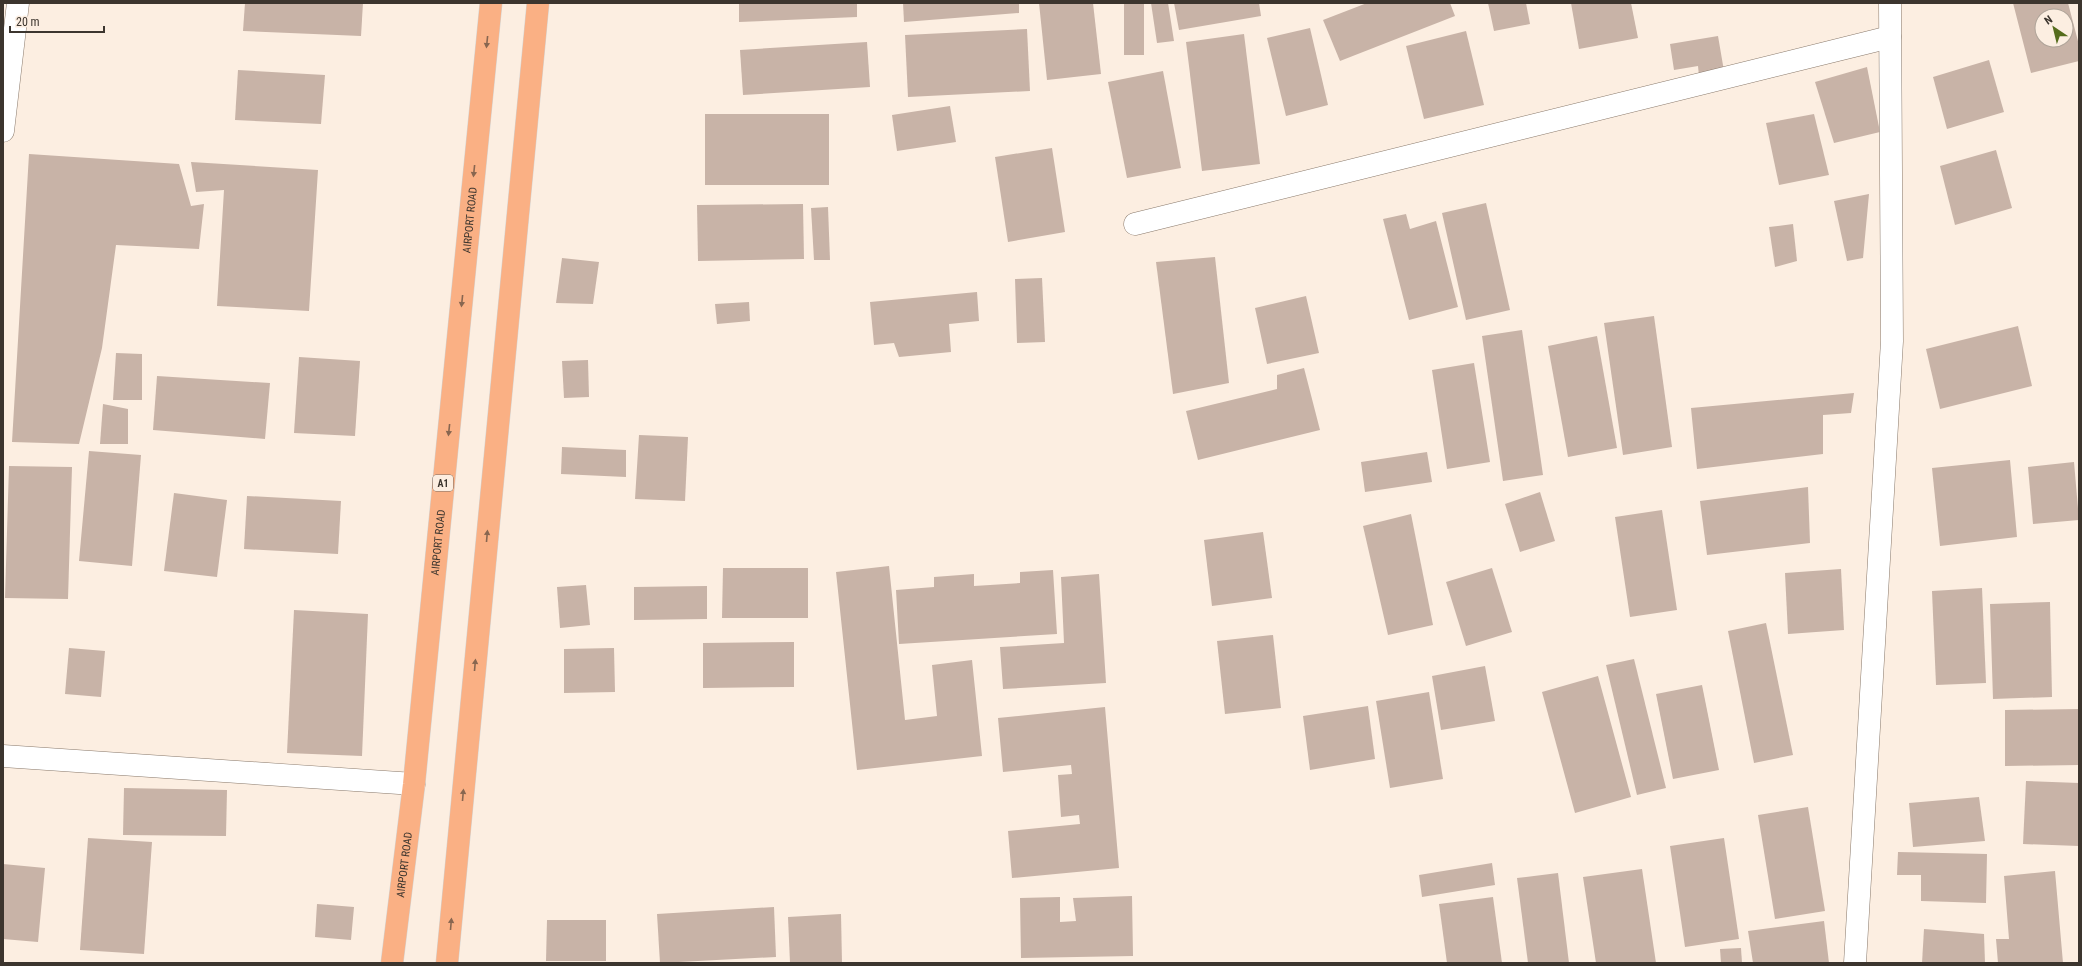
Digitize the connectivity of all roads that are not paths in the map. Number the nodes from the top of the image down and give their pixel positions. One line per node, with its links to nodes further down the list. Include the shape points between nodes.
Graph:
1 (18, 3): 6 (street)
2 (491, 3): 9 (highway, AIRPORT ROAD / A1, one-way to 9)
3 (538, 3): 11 (highway, one-way to 3)
4 (1890, 3): 5 (street)
5 (1890, 37): 7 (street); 12 (street, via 1892,341)
6 (3, 130)
7 (1135, 224)
8 (3, 756): 9 (street)
9 (414, 784): 10 (highway, AIRPORT ROAD / A1)
10 (392, 963)
11 (447, 963)
12 (1855, 963)

